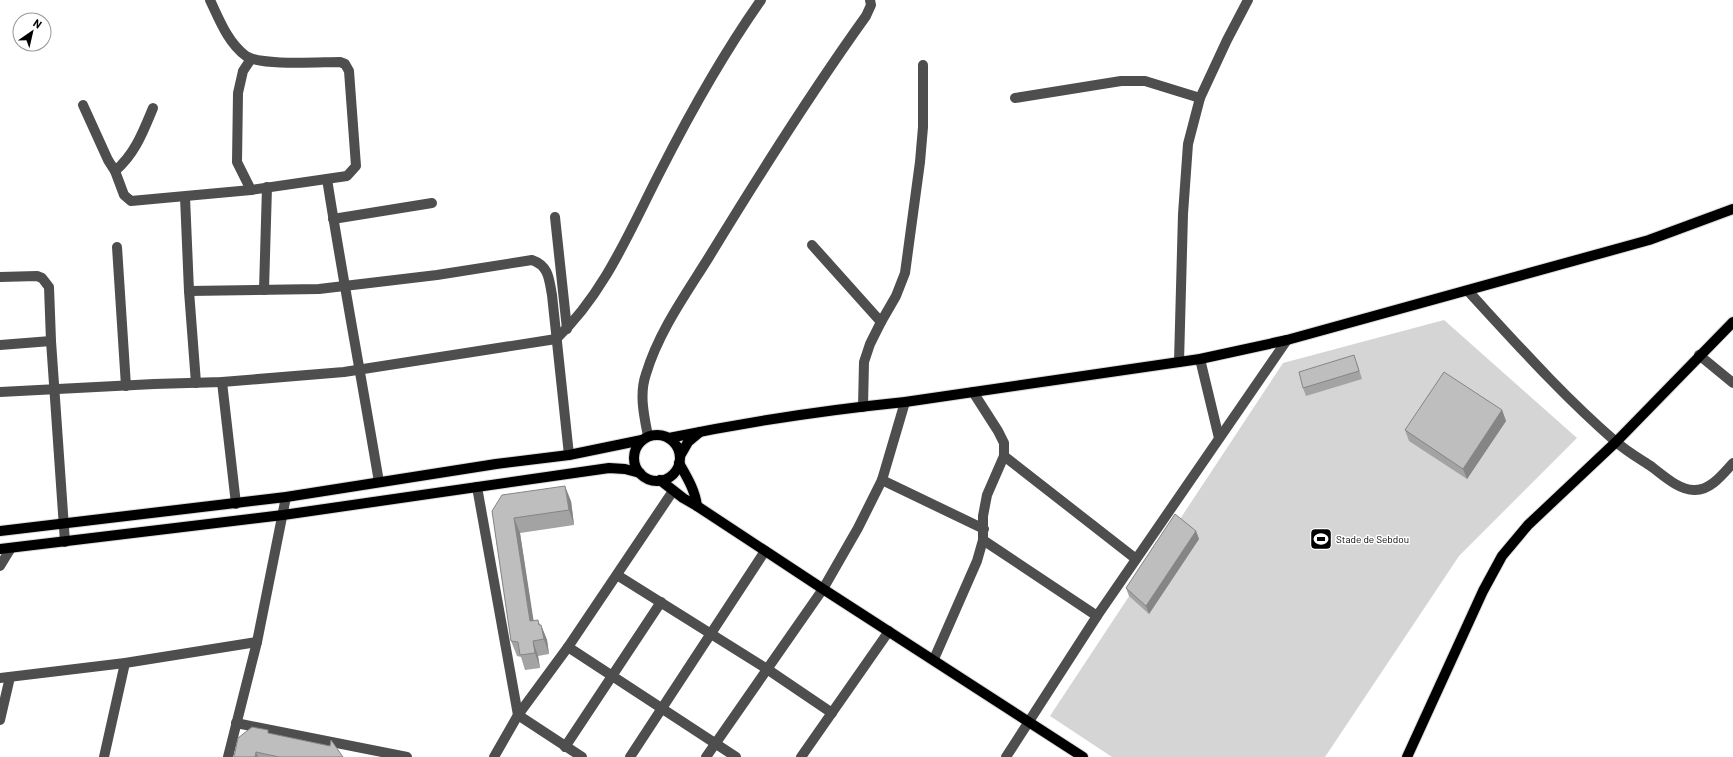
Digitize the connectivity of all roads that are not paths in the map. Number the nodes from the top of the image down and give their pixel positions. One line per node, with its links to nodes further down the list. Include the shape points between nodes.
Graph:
1 (210, 0): 5 (street, via 236,46)
2 (761, 0): 29 (street, via 720,62 601,282 581,314)
3 (870, 0): 48 (street, via 871,5 866,16 766,162 658,341 645,375 642,392)
4 (1248, 0): 8 (street)
5 (251, 59): 12 (street, via 280,62 340,62 348,67 356,166 347,176); 14 (street, via 243,71 238,94 237,162)
6 (923, 65): 27 (street, via 920,162 905,274)
7 (1015, 98): 8 (street, via 1121,81 1145,81)
8 (1200, 98): 36 (street, via 1188,144 1183,214)
9 (83, 105): 11 (street)
10 (153, 108): 11 (street, via 136,148)
11 (115, 171): 15 (street, via 124,195 131,201)
12 (327, 179): 13 (street); 19 (street)
13 (267, 187): 14 (street); 24 (street)
14 (251, 190): 15 (street)
15 (184, 197): 25 (street)
16 (432, 204): 19 (street)
17 (1733, 209): 26 (main road, via 1649,240)
18 (555, 217): 29 (street)
19 (333, 219): 23 (street)
20 (812, 245): 27 (street)
21 (117, 247): 41 (street)
22 (0, 277): 32 (street, via 37,276 47,283)
23 (344, 286): 24 (street); 30 (street, via 437,276 532,260 543,265 549,276); 37 (street)
24 (264, 290): 25 (street)
25 (189, 291): 38 (street)
26 (1468, 291): 31 (main road); 51 (street)
27 (881, 322): 46 (street, via 864,362)
28 (1733, 322): 34 (main road)
29 (567, 329): 30 (street)
30 (556, 339): 37 (street); 52 (street)
31 (1287, 340): 35 (main road); 50 (street)
32 (51, 341): 33 (street); 42 (street)
33 (0, 345)
34 (1699, 355): 40 (street); 51 (main road)
35 (1200, 359): 36 (main road); 50 (street)
36 (1179, 362): 44 (main road)
37 (360, 370): 39 (street); 59 (street)
38 (196, 382): 39 (street); 41 (street)
39 (222, 382): 63 (street)
40 (1733, 383)
41 (126, 386): 42 (street)
42 (55, 390): 43 (street); 66 (street)
43 (0, 392)
44 (973, 392): 45 (main road); 53 (street, via 1004,443)
45 (905, 402): 46 (main road); 58 (street)
46 (863, 407): 47 (main road)
47 (700, 431): 49 (main road); 54 (main road, via 688,442)
48 (645, 438): 49 (main road, via 662,435); 52 (main road); 56 (main road, via 637,446 634,460)
49 (669, 438): 54 (main road, via 674,443)
50 (1219, 438): 74 (street)
51 (1616, 442): 55 (street, via 1667,478 1684,488 1695,490 1706,488 1715,482); 109 (main road, via 1528,525 1502,556 1483,591)
52 (569, 455): 59 (main road)
53 (1004, 456): 67 (street, via 987,495 983,516); 74 (street)
54 (679, 460): 57 (main road, via 672,475); 64 (main road, via 696,497)
55 (1733, 463)
56 (640, 473): 57 (main road, via 646,478); 60 (main road, via 609,468)
57 (660, 480): 61 (main road)
58 (882, 480): 67 (street); 77 (street)
59 (379, 482): 62 (main road)
60 (477, 487): 65 (main road); 91 (street)
61 (673, 491): 64 (main road); 76 (street)
62 (286, 497): 63 (main road); 65 (street)
63 (236, 504): 66 (main road)
64 (697, 506): 73 (main road)
65 (283, 515): 70 (main road); 82 (street)
66 (64, 522): 68 (main road); 70 (street)
67 (984, 529): 69 (street)
68 (0, 531)
69 (983, 540): 79 (street); 84 (street, via 970,580)
70 (65, 542): 71 (main road)
71 (11, 548): 72 (main road); 75 (street)
72 (0, 549)
73 (765, 551): 77 (main road); 81 (street)
74 (1136, 560): 79 (street)
75 (0, 566)
76 (617, 575): 78 (street); 83 (street)
77 (823, 589): 80 (main road); 86 (street)
78 (661, 602): 81 (street); 87 (street)
79 (1098, 616): 93 (street)
80 (889, 631): 84 (main road); 90 (street)
81 (710, 633): 86 (street); 89 (street)
82 (257, 642): 85 (street); 94 (street)
83 (568, 647): 87 (street); 91 (street)
84 (934, 660): 93 (main road)
85 (125, 663): 88 (street); 98 (street)
86 (767, 669): 90 (street); 95 (street)
87 (611, 675): 89 (street); 96 (street)
88 (5, 678): 92 (street)
89 (662, 708): 95 (street); 103 (street)
90 (832, 713): 106 (street)
91 (518, 715): 96 (street); 101 (street)
92 (0, 720)
93 (1030, 721): 107 (street); 108 (main road)
94 (236, 723): 97 (street); 99 (street)
95 (716, 743): 104 (street); 105 (street)
96 (564, 747): 102 (street)
97 (365, 753): 100 (street)
98 (104, 757)
99 (228, 757)
100 (407, 757)
101 (494, 757)
102 (582, 757)
103 (630, 757)
104 (706, 757)
105 (736, 757)
106 (801, 757)
107 (1006, 757)
108 (1083, 757)
109 (1407, 757)

